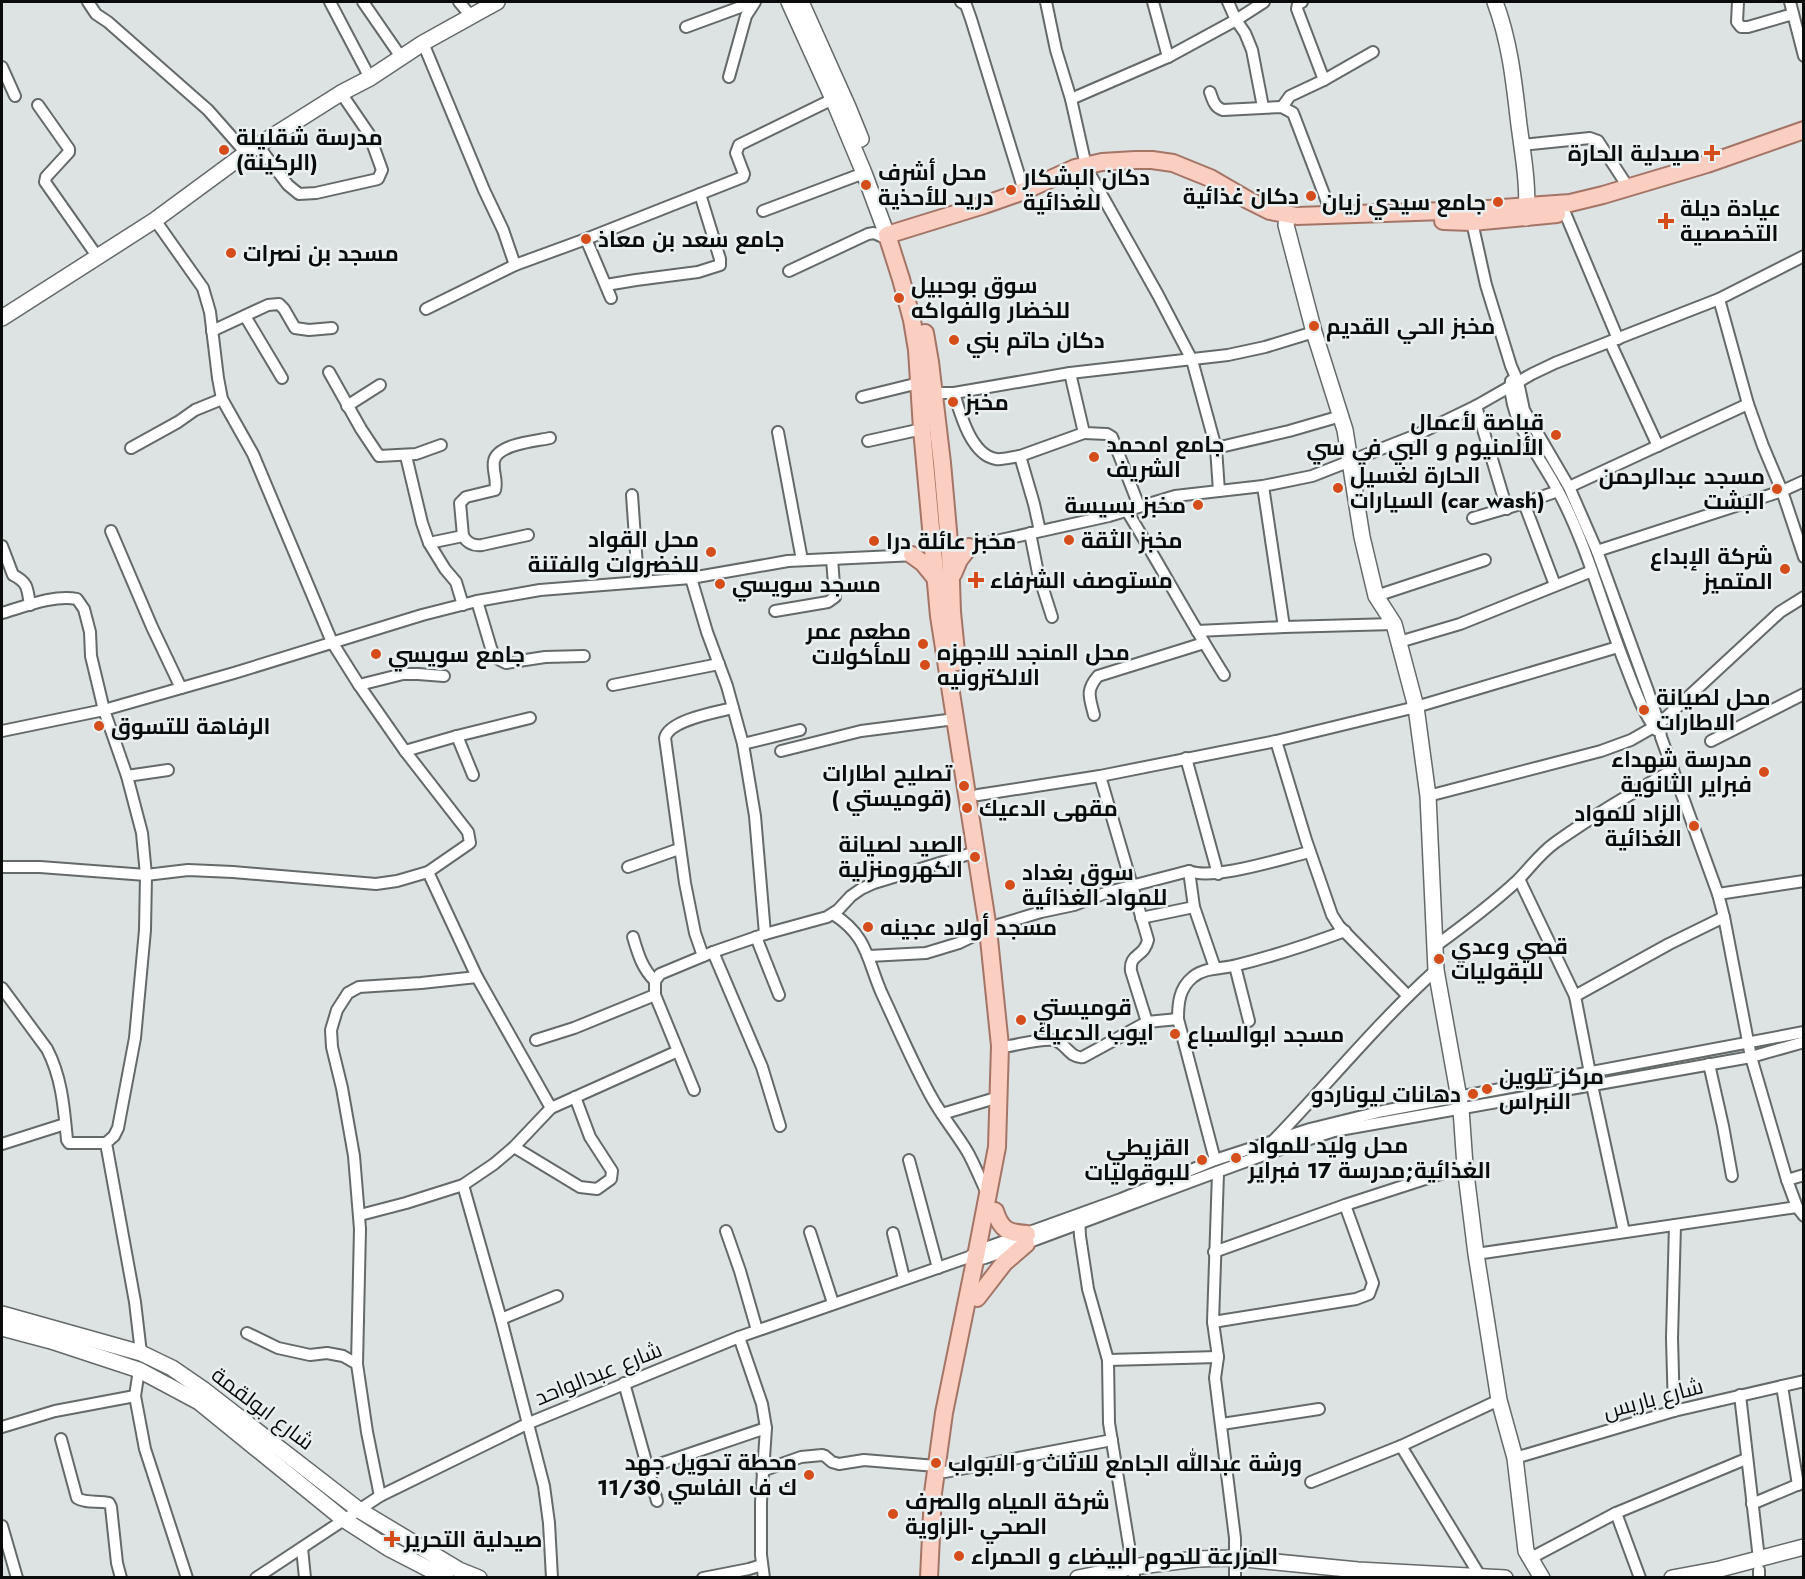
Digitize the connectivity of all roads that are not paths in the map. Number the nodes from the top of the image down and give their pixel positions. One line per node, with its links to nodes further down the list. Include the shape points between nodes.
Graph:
1 (88, 2): 41 (street, via 96,14)
2 (330, 2): 28 (street)
3 (363, 2): 24 (street)
4 (459, 2): 18 (street)
5 (498, 2): 18 (street)
6 (789, 2): 33 (street)
7 (801, 2): 54 (street, via 848,107)
8 (962, 2): 45 (street, via 971,19)
9 (1046, 2): 34 (street)
10 (1154, 2): 25 (street)
11 (1228, 2): 19 (street)
12 (1264, 2): 19 (street)
13 (1302, 2): 29 (street, via 1297,9)
14 (1495, 2): 40 (street, via 1509,49)
15 (1738, 2): 17 (street, via 1737,22 1741,27)
16 (1790, 2): 17 (street)
17 (1793, 14): 23 (street)
18 (471, 16): 21 (street)
19 (1236, 20): 25 (street); 36 (street, via 1252,50)
20 (686, 27): 27 (street, via 754,2 746,16)
21 (423, 43): 24 (street); 58 (street)
22 (1372, 52): 29 (street)
23 (1803, 56)
24 (401, 57): 28 (street)
25 (1168, 57): 34 (street)
26 (2, 69): 32 (street)
27 (729, 77)
28 (370, 78): 31 (street)
29 (1324, 80): 37 (street, via 1290,96)
30 (1210, 92): 36 (street, via 1214,104 1223,110)
31 (341, 93): 41 (street); 41 (street, via 369,135 382,170 378,179 316,194 299,194)
32 (15, 96)
33 (833, 99): 43 (street); 46 (street, via 739,145 736,153 743,177)
34 (1071, 99): 42 (street)
35 (38, 105): 56 (street, via 69,152 45,182)
36 (1263, 107): 37 (street)
37 (1282, 107): 50 (street, via 1293,113)
38 (1803, 130): 44 (main road)
39 (1803, 142): 47 (main road, via 1602,204)
40 (1522, 145): 44 (street, via 1590,138 1598,141); 49 (street)
41 (252, 150): 52 (street)
42 (1088, 170): 45 (main road, via 1066,171); 53 (main road, via 1102,162 1173,163 1210,178); 54 (main road, via 985,213); 70 (street)
43 (864, 174): 48 (street); 54 (street)
44 (1628, 187): 47 (main road)
45 (1024, 191): 54 (main road)
46 (700, 194): 55 (street); 60 (street, via 720,265 698,272)
47 (1564, 208): 49 (main road); 69 (street)
48 (763, 211)
49 (1526, 212): 51 (main road)
50 (1332, 215): 51 (main road); 53 (main road)
51 (1473, 216): 53 (main road, via 1413,221); 75 (street, via 1486,285)
52 (155, 220): 56 (street); 67 (street, via 203,288)
53 (1287, 220): 68 (street)
54 (893, 238): 59 (street, via 868,234); 74 (main road, via 912,320); 77 (main road, via 911,274)
55 (586, 239): 58 (street); 60 (street)
56 (97, 256): 64 (street)
57 (1803, 256): 62 (street)
58 (515, 265): 63 (street)
59 (789, 271)
60 (606, 285): 61 (street)
61 (611, 298)
62 (1719, 299): 69 (street); 81 (street)
63 (426, 309)
64 (2, 316)
65 (245, 316): 66 (street, via 279,304 295,328); 67 (street); 73 (street)
66 (332, 328)
67 (212, 331): 80 (street)
68 (1314, 332): 70 (street, via 1265,347); 84 (street)
69 (1614, 341): 75 (street); 91 (street)
70 (1192, 360): 72 (street); 93 (street)
71 (329, 372): 82 (street)
72 (1070, 373): 78 (street); 87 (street)
73 (282, 378)
74 (919, 383): 79 (street); 85 (main road)
75 (1514, 384): 83 (street); 99 (street, via 1520,425)
76 (381, 385): 82 (street)
77 (933, 393): 78 (street); 116 (main road)
78 (954, 393): 95 (street, via 961,418 983,453 995,459)
79 (861, 397)
80 (222, 399): 92 (street); 138 (street, via 253,454)
81 (1748, 404): 91 (street); 101 (street)
82 (347, 406): 94 (street, via 376,454)
83 (1476, 406): 96 (street); 105 (street)
84 (1341, 416): 93 (street); 96 (street)
85 (922, 429): 89 (street); 116 (main road)
86 (778, 432): 120 (street)
87 (1084, 433): 95 (street); 104 (street, via 1112,437)
88 (550, 438): 111 (street, via 505,448 496,455 495,490 466,497 460,504)
89 (868, 441)
90 (441, 445): 94 (street)
91 (1658, 446): 99 (street)
92 (130, 448)
93 (1216, 448): 100 (street)
94 (406, 456): 112 (street)
95 (1020, 456): 109 (street, via 1034,504)
96 (1351, 462): 98 (street, via 1312,476); 127 (street)
97 (1803, 481): 101 (street)
98 (1263, 486): 100 (street); 136 (street)
99 (1564, 489): 103 (street); 115 (street); 122 (street)
100 (1220, 491): 104 (street, via 1175,496)
101 (1782, 491): 115 (street); 118 (street)
102 (632, 495): 125 (street)
103 (1524, 503): 105 (street); 126 (street)
104 (1139, 506): 106 (street)
105 (1507, 509): 107 (street)
106 (1127, 511): 109 (street); 137 (street)
107 (1473, 518)
108 (111, 531): 148 (street)
109 (1035, 532): 114 (street); 134 (street, via 1038,573)
110 (528, 535): 111 (street, via 476,546)
111 (463, 536): 112 (street)
112 (429, 543): 131 (street, via 456,582)
113 (2, 546): 130 (street, via 13,575 27,586)
114 (969, 547): 116 (street); 124 (main road)
115 (1597, 551): 156 (street)
116 (942, 554): 117 (street); 124 (main road)
117 (912, 555): 119 (street); 124 (main road)
118 (1803, 557)
119 (832, 559): 120 (street); 132 (street, via 834,599)
120 (802, 560): 123 (street)
121 (1485, 560): 127 (street)
122 (1592, 571): 126 (street); 141 (street)
123 (691, 578): 125 (street); 143 (street)
124 (944, 580): 155 (main road, via 939,616); 171 (main road)
125 (638, 581): 128 (street, via 540,590)
126 (1555, 585): 139 (street, via 1460,624)
127 (1376, 596): 135 (street)
128 (477, 601): 131 (street); 142 (street, via 491,648 500,660 506,663)
129 (1802, 601): 156 (street, via 1780,612)
130 (30, 605): 133 (street); 152 (street, via 65,597 81,603)
131 (463, 605): 138 (street)
132 (775, 610)
133 (2, 613)
134 (1052, 617)
135 (1394, 624): 136 (street); 139 (street)
136 (1284, 627): 137 (street)
137 (1197, 631): 140 (street)
138 (332, 642): 146 (street); 148 (street)
139 (1399, 642): 150 (street)
140 (1204, 643): 144 (street); 153 (street, via 1098,676 1089,689)
141 (1618, 646): 150 (street); 156 (street, via 1637,695)
142 (584, 656)
143 (719, 664): 147 (street); 151 (street)
144 (1224, 675)
145 (444, 676): 146 (street, via 403,674)
146 (359, 685): 163 (street)
147 (613, 685)
148 (181, 688): 152 (street)
149 (1803, 694): 161 (street)
150 (1416, 707): 160 (street); 172 (street)
151 (733, 708): 162 (street); 173 (street, via 672,727 664,738)
152 (104, 710): 157 (street); 169 (street)
153 (1094, 715)
154 (530, 718): 159 (street)
155 (956, 718): 164 (street, via 861,731); 174 (main road)
156 (1657, 725): 167 (street); 172 (street, via 1601,751)
157 (2, 730)
158 (800, 730): 162 (street)
159 (457, 736): 163 (street); 168 (street)
160 (1276, 741): 165 (street); 175 (street)
161 (1711, 741)
162 (743, 744): 192 (street, via 755,816)
163 (405, 751): 179 (street, via 470,835 470,843)
164 (781, 751)
165 (1186, 758): 170 (street); 180 (street)
166 (168, 770): 169 (street)
167 (1673, 770): 182 (street, via 1625,796 1556,842); 185 (street)
168 (473, 775)
169 (127, 776): 181 (street, via 142,833)
170 (1100, 776): 171 (street); 184 (street)
171 (978, 795): 190 (main road)
172 (1428, 796): 194 (street)
173 (679, 849): 177 (street); 195 (street, via 695,933)
174 (976, 852): 187 (street, via 874,883); 190 (main road)
175 (1310, 852): 180 (street); 191 (street, via 1330,910)
176 (2, 867): 181 (street)
177 (628, 867)
178 (1189, 871): 180 (street); 184 (street); 186 (street)
179 (428, 872): 181 (street, via 376,884 188,870); 200 (street)
180 (1218, 874)
181 (146, 875): 229 (street, via 135,1038 118,1128)
182 (1519, 879): 194 (street); 206 (street)
183 (1803, 881): 185 (street)
184 (1132, 885): 189 (street); 190 (street)
185 (1718, 894): 188 (street)
186 (1194, 907): 189 (street); 198 (street)
187 (833, 914): 192 (street); 196 (street, via 854,931)
188 (1724, 916): 206 (street); 213 (street)
189 (1141, 918): 209 (street, via 1147,943 1130,965)
190 (993, 927): 196 (street, via 926,953); 214 (main road); 222 (main road)
191 (1345, 931): 197 (street); 205 (street)
192 (761, 936): 195 (street); 204 (street)
193 (633, 937): 201 (street, via 641,963)
194 (1434, 947): 199 (street)
195 (708, 954): 201 (street, via 663,972); 227 (street, via 762,1067)
196 (869, 956): 225 (street, via 881,992)
197 (1234, 966): 198 (street); 208 (street)
198 (1215, 968): 207 (street, via 1194,976 1186,984 1179,999)
199 (1436, 970): 205 (street); 223 (street)
200 (477, 977): 224 (street); 243 (street, via 359,987 348,993 337,1010 331,1030 332,1047 354,1155)
201 (654, 981): 203 (street)
202 (2, 988): 226 (street, via 52,1059 61,1088)
203 (655, 995): 211 (street); 215 (street)
204 (779, 995)
205 (1408, 996): 228 (street)
206 (1575, 996): 218 (street)
207 (1178, 1020): 209 (street); 233 (street)
208 (1249, 1021)
209 (1147, 1022): 214 (street, via 1078,1058 1056,1041)
210 (1803, 1032): 213 (street)
211 (536, 1040)
212 (1803, 1042): 216 (street)
213 (1749, 1043): 216 (street); 218 (street)
214 (1009, 1046): 240 (main road, via 1005,1149)
215 (678, 1051): 220 (street); 221 (street)
216 (1751, 1057): 217 (street); 238 (street)
217 (1709, 1064): 219 (street); 237 (street)
218 (1590, 1073): 223 (street)
219 (1593, 1085): 223 (street); 248 (street)
220 (694, 1090)
221 (575, 1097): 224 (street); 231 (street, via 590,1137 612,1171 612,1179 597,1189 580,1187)
222 (999, 1097): 225 (street); 240 (main road)
223 (1460, 1104): 228 (street, via 1383,1111); 234 (street); 235 (street, via 1334,1131)
224 (551, 1108): 231 (street)
225 (942, 1114): 240 (street, via 968,1153)
226 (65, 1124): 229 (street, via 69,1143); 230 (street)
227 (780, 1126)
228 (1272, 1142): 233 (street)
229 (106, 1143): 266 (street)
230 (2, 1144)
231 (514, 1147): 239 (street)
232 (909, 1160): 254 (street)
233 (1215, 1161): 244 (street)
234 (1465, 1166): 241 (street); 252 (street)
235 (1218, 1173): 244 (street); 251 (street)
236 (1803, 1175): 238 (street)
237 (1732, 1176)
238 (1787, 1180): 242 (street)
239 (463, 1185): 243 (street); 260 (street)
240 (992, 1203): 250 (main road, via 1002,1227); 253 (main road)
241 (1344, 1205): 251 (street); 261 (street, via 1373,1283 1369,1294)
242 (1800, 1212): 245 (street)
243 (360, 1215): 269 (street)
244 (1079, 1220): 250 (street, شارع عبدالواحد); 268 (street, via 1089,1289)
245 (1675, 1225): 248 (street); 278 (street)
246 (726, 1231): 263 (street)
247 (810, 1232): 258 (street)
248 (1624, 1232): 252 (street)
249 (893, 1233): 255 (street)
250 (1027, 1239): 253 (street, شارع عبدالواحد); 257 (main road)
251 (1214, 1252): 261 (street)
252 (1476, 1254): 276 (street)
253 (979, 1255): 254 (street, شارع عبدالواحد); 257 (main road); 289 (main road, via 944,1413)
254 (938, 1268): 255 (street, شارع عبدالواحد)
255 (904, 1278): 258 (street, شارع عبدالواحد)
256 (557, 1296): 260 (street)
257 (977, 1298): 289 (main road)
258 (833, 1303): 263 (street, شارع عبدالواحد)
259 (2, 1314): 266 (street, شارع ابولقمة)
260 (501, 1318): 279 (street)
261 (1213, 1322): 267 (street)
262 (2, 1328): 270 (street, شارع ابولقمة)
263 (757, 1330): 265 (street, شارع عبدالواحد)
264 (247, 1333): 269 (street, via 278,1348 310,1355 343,1356)
265 (739, 1337): 272 (street, شارع عبدالواحد); 282 (street)
266 (141, 1353): 296 (street, شارع ابولقمة, via 204,1390)
267 (1218, 1357): 268 (street); 280 (street, via 1215,1378)
268 (1108, 1360): 284 (street)
269 (357, 1364): 293 (street)
270 (139, 1370): 275 (street); 298 (street, شارع ابولقمة, via 200,1402)
271 (1803, 1381): 273 (street, شارع باريس)
272 (624, 1383): 279 (street, شارع عبدالواحد); 288 (street)
273 (1782, 1386): 274 (street, شارع باريس); 292 (street)
274 (1740, 1395): 278 (street, شارع باريس); 287 (street)
275 (135, 1396): 281 (street, via 56,1411); 312 (street, via 145,1449)
276 (1499, 1400): 285 (street); 286 (street)
277 (1319, 1409): 280 (street)
278 (1674, 1411): 286 (street, شارع باريس)
279 (529, 1423): 293 (street, شارع عبدالواحد); 316 (street, via 548,1504)
280 (1222, 1424): 305 (street)
281 (2, 1427)
282 (766, 1428): 288 (street); 290 (street)
283 (61, 1439): 311 (street, via 77,1498 104,1501 111,1507)
284 (1112, 1440): 289 (street); 307 (street)
285 (1401, 1446): 291 (street); 308 (street)
286 (1515, 1458): 303 (street)
287 (1746, 1459): 295 (street); 297 (street)
288 (648, 1468): 294 (street)
289 (941, 1469): 290 (street, via 864,1460 839,1464 822,1455 795,1458); 319 (main road, via 931,1521); 320 (main road)
290 (762, 1471): 304 (street)
291 (1311, 1482)
292 (1801, 1484): 295 (street)
293 (380, 1496): 296 (street, شارع عبدالواحد)
294 (657, 1501)
295 (1752, 1504): 306 (street)
296 (359, 1510): 298 (street, شارع عبدالواحد); 315 (street, شارع ابولقمة)
297 (1616, 1513): 303 (street); 325 (street)
298 (343, 1519): 301 (street, شارع عبدالواحد); 314 (street, شارع ابولقمة)
299 (2, 1526): 310 (street)
300 (1803, 1547): 306 (street)
301 (302, 1548): 309 (street, شارع عبدالواحد); 313 (street)
302 (1803, 1556): 306 (street)
303 (1529, 1559): 324 (street)
304 (762, 1565): 317 (street); 318 (street)
305 (1235, 1567): 307 (street, via 1190,1566); 308 (street); 322 (street)
306 (1759, 1569): 326 (street, via 1720,1569); 327 (street)
307 (1131, 1573): 321 (street)
308 (1480, 1576): 323 (street)
309 (260, 1577)
310 (17, 1578)
311 (121, 1578)
312 (187, 1578)
313 (305, 1578)
314 (446, 1578)
315 (478, 1578)
316 (552, 1578)
317 (703, 1578)
318 (764, 1578)
319 (929, 1578)
320 (940, 1578)
321 (1078, 1578)
322 (1364, 1578)
323 (1505, 1578)
324 (1542, 1578)
325 (1640, 1578)
326 (1672, 1578)
327 (1725, 1578)

